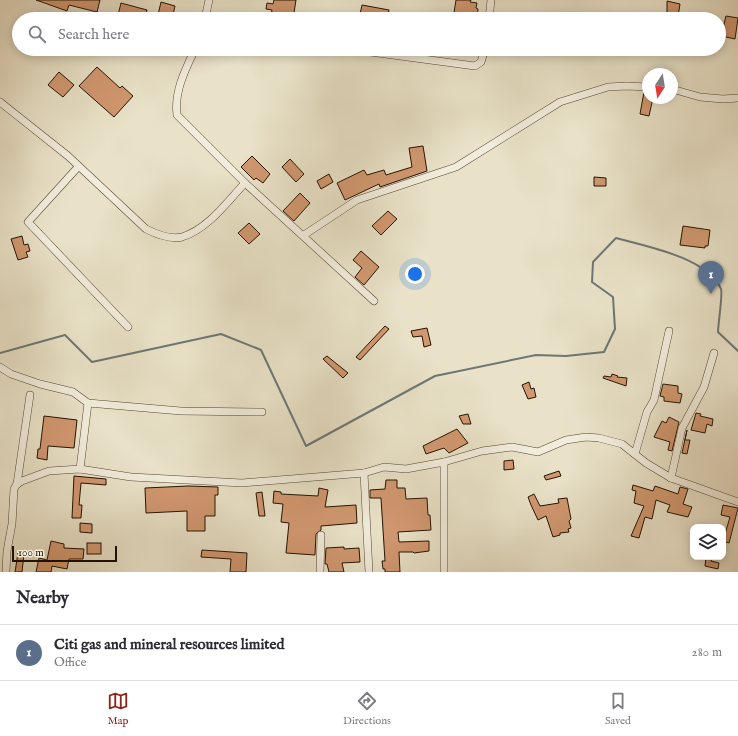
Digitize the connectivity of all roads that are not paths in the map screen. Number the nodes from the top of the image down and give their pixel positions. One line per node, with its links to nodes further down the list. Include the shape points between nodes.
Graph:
1 (208, 0): 3 (street)
2 (491, 0): 4 (street)
3 (206, 12)
4 (490, 12)
5 (192, 56): 13 (street, via 175,101 178,115)
6 (401, 56): 7 (street, via 476,66)
7 (483, 56)
8 (642, 87): 14 (street, via 608,87 560,102 456,167 357,200)
9 (678, 92): 10 (street, via 700,97)
10 (738, 98)
11 (0, 102): 12 (street, via 68,156)
12 (78, 167): 13 (street, via 146,229 159,236 181,237 196,230 210,220); 16 (street, via 28,222)
13 (245, 183): 14 (street)
14 (304, 235): 15 (street)
15 (374, 301)
16 (128, 327)
17 (669, 332): 23 (street, via 654,400 647,412)
18 (714, 353): 27 (street, via 704,387 682,428)
19 (0, 367): 21 (street, via 11,374 40,384 73,392)
20 (30, 395): 28 (street)
21 (88, 403): 22 (street, via 181,411); 25 (street)
22 (262, 412)
23 (635, 454): 24 (street, via 616,442 577,437 538,452 512,447 482,451); 27 (street)
24 (444, 462): 26 (street, via 406,469 384,467); 34 (street)
25 (80, 468): 26 (street, via 131,476 242,483); 28 (street, via 49,471)
26 (364, 473): 33 (street)
27 (671, 478): 29 (street)
28 (17, 484): 31 (street, via 14,489)
29 (738, 502)
30 (321, 535): 32 (street)
31 (6, 572)
32 (320, 572)
33 (369, 572)
34 (444, 572)

